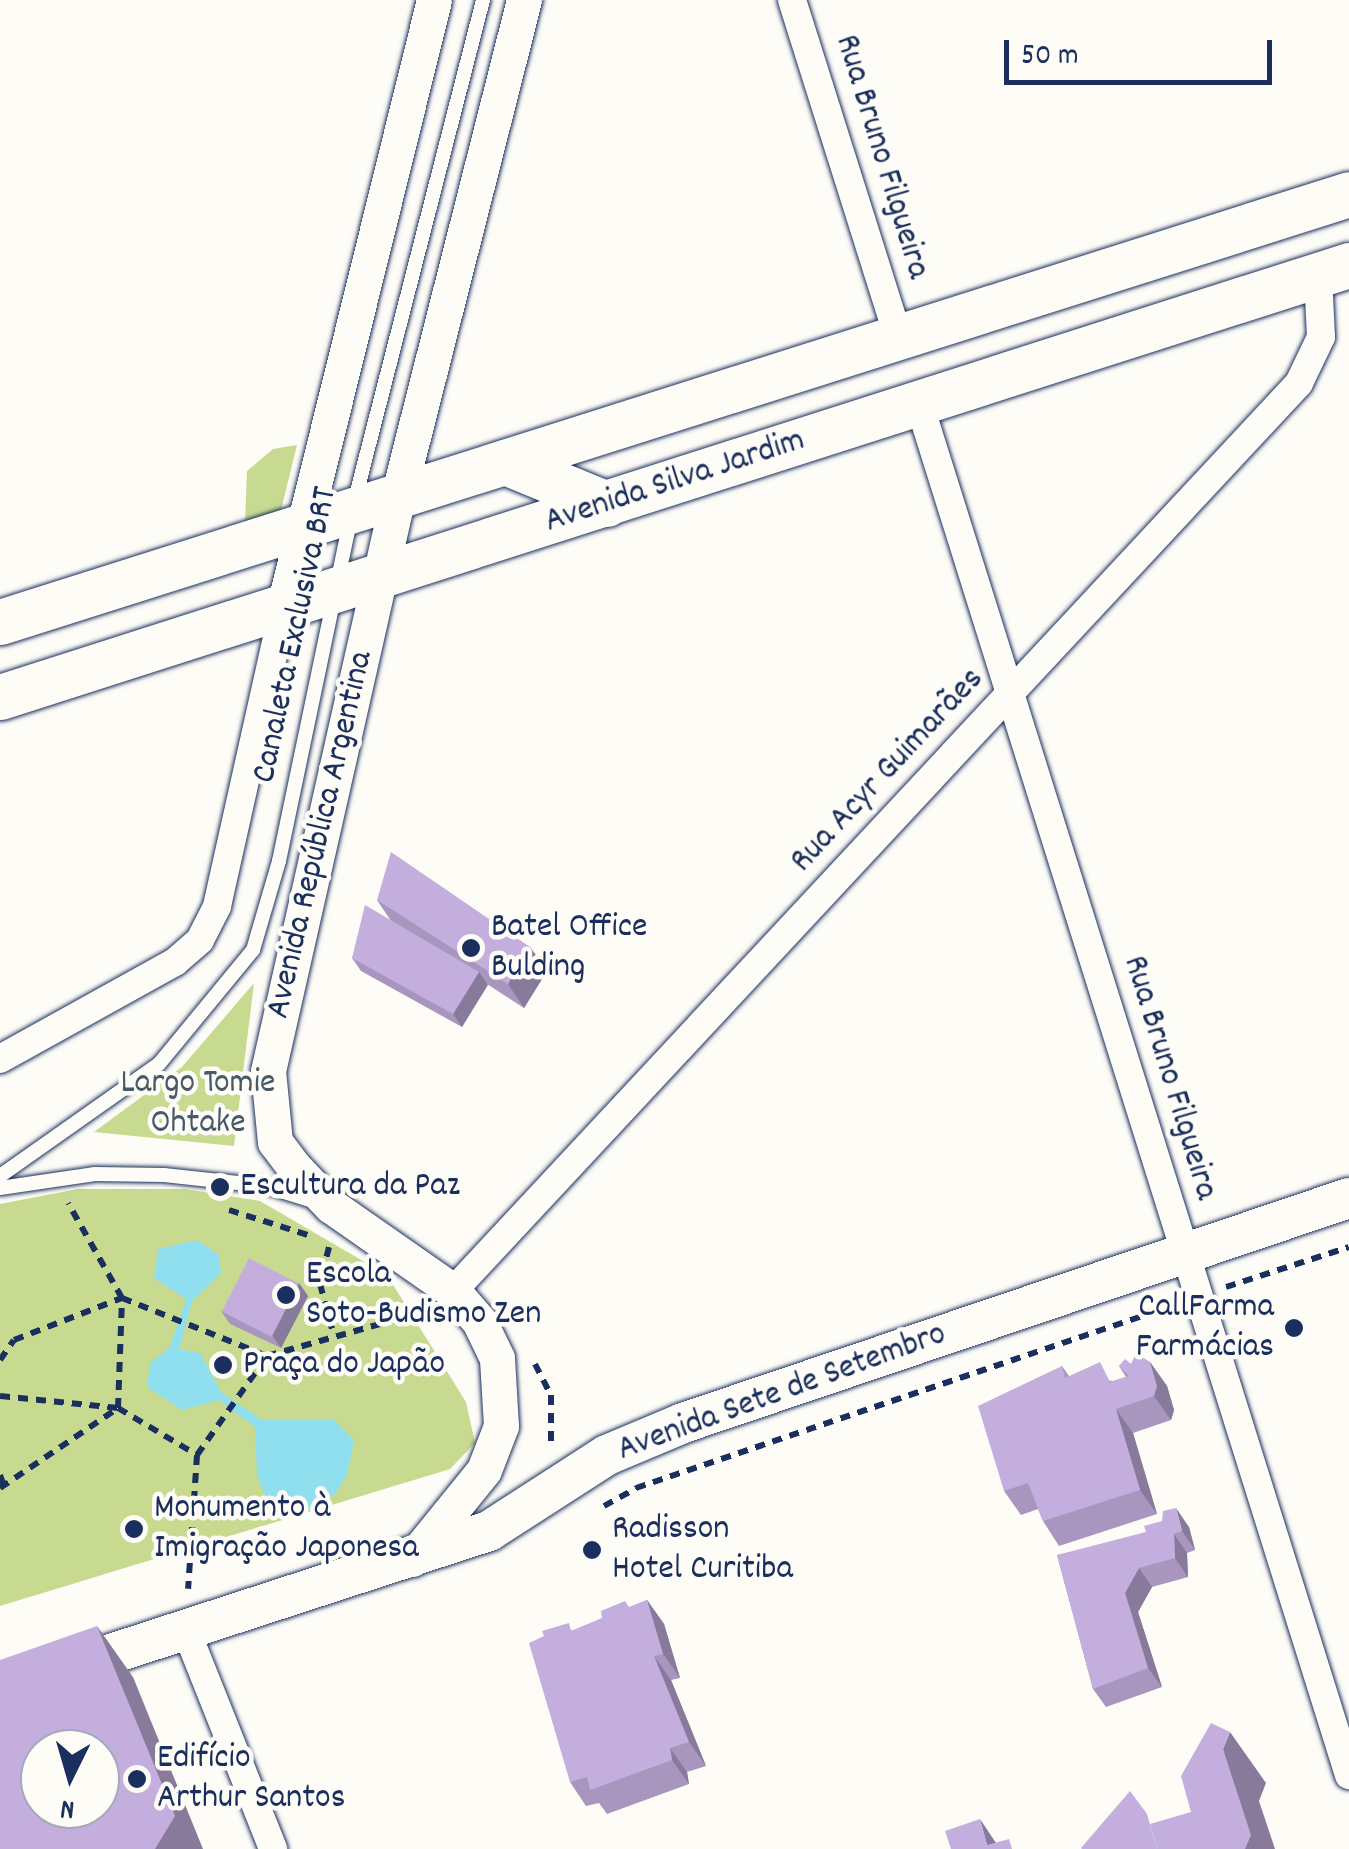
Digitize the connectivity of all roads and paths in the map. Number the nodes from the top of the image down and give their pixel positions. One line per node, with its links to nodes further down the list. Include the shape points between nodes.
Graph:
1 (434, 0): 13 (street)
2 (483, 0): 12 (lane, Canaleta Exclusiva BRT)
3 (524, 0): 10 (street, Avenida República Argentina)
4 (792, 0): 7 (street, Rua Bruno Filgueira)
5 (1349, 194): 7 (main road, Avenida Silva Jardim)
6 (1333, 270): 8 (main road, Avenida Silva Jardim); 18 (street, Rua Acyr Guimarães, via 1322,337 1299,382)
7 (898, 337): 9 (main road, Avenida Silva Jardim)
8 (919, 403): 11 (main road, Avenida Silva Jardim); 18 (street, Rua Bruno Filgueira)
9 (505, 462): 10 (main road, Avenida Silva Jardim); 11 (main road)
10 (398, 496): 12 (main road, Avenida Silva Jardim); 14 (street, Avenida República Argentina)
11 (607, 504): 14 (main road, Avenida Silva Jardim)
12 (352, 510): 13 (main road, Avenida Silva Jardim); 15 (lane, Canaleta Exclusiva BRT)
13 (301, 526): 16 (street); 17 (main road, Avenida Silva Jardim)
14 (380, 576): 15 (main road, Avenida Silva Jardim); 28 (street, Avenida República Argentina, via 268,1071 275,1142)
15 (334, 591): 16 (main road, Avenida Silva Jardim); 21 (lane, Canaleta Exclusiva BRT, via 279,861 253,950 160,1064)
16 (284, 606): 19 (main road, Avenida Silva Jardim); 20 (street, via 217,906 200,940 176,962)
17 (0, 622)
18 (1011, 695): 32 (street, Rua Bruno Filgueira); 35 (street, Rua Acyr Guimarães)
19 (0, 696)
20 (0, 1059)
21 (0, 1176)
22 (0, 1188): 28 (lane, via 95,1174 164,1175 265,1186)
23 (1349, 1198): 32 (main road, Avenida Sete de Setembro)
24 (86, 1201): 25 (path)
25 (68, 1203): 26 (path); 34 (path)
26 (51, 1206)
27 (214, 1206): 29 (path)
28 (331, 1206): 29 (path); 35 (street, Avenida República Argentina)
29 (330, 1244): 31 (path); 37 (path, via 320,1284)
30 (1349, 1247): 33 (path)
31 (344, 1252)
32 (1184, 1252): 48 (main road, Avenida Sete de Setembro, via 683,1423 607,1455 489,1531); 51 (street, Rua Bruno Filgueira)
33 (1232, 1285)
34 (122, 1298): 38 (path); 39 (path, via 14,1340); 42 (path)
35 (435, 1300): 37 (path); 48 (street, Avenida República Argentina, via 479,1321 497,1358 501,1426 484,1470)
36 (1159, 1310): 47 (path, via 636,1488)
37 (333, 1333): 38 (path)
38 (268, 1356): 43 (path)
39 (0, 1360)
40 (551, 1395): 44 (path)
41 (0, 1396): 42 (path)
42 (118, 1408): 43 (path); 46 (path)
43 (197, 1454): 49 (path)
44 (548, 1465)
45 (0, 1475): 46 (path)
46 (2, 1487)
47 (596, 1511)
48 (412, 1559): 49 (main road, Avenida Sete de Setembro)
49 (186, 1630): 50 (main road, Avenida Sete de Setembro); 52 (street)
50 (0, 1690)
51 (1349, 1775)
52 (273, 1849)

